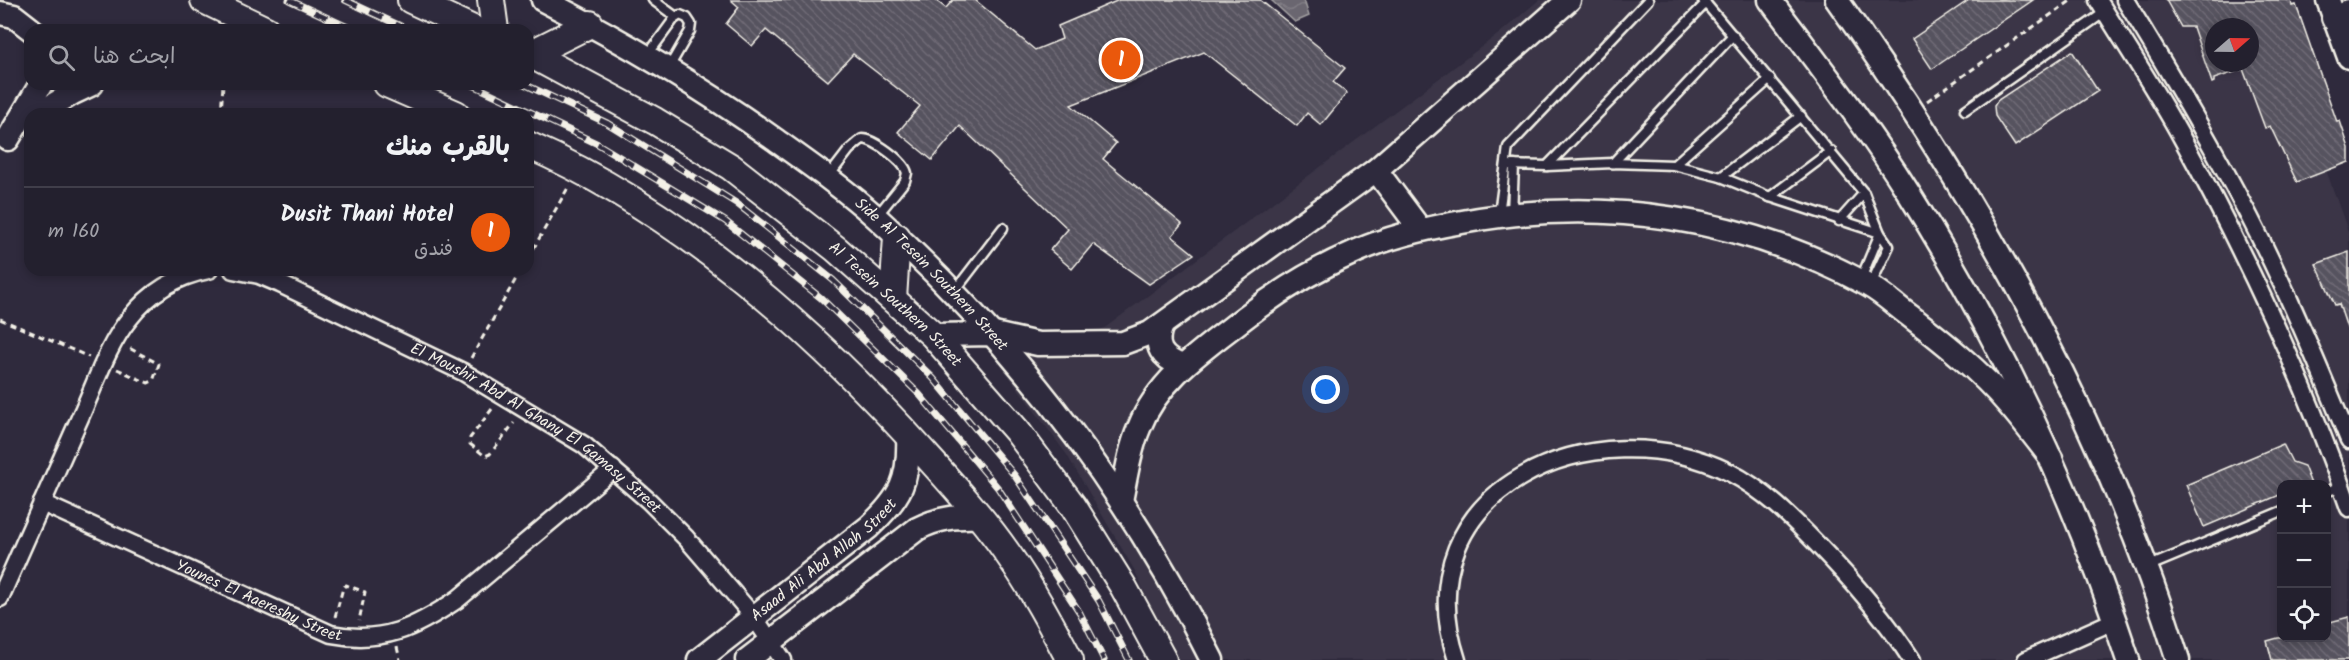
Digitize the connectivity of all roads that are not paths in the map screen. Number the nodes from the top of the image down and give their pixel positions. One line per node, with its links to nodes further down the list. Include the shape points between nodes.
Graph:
1 (204, 0): 17 (main road)
2 (411, 0): 18 (main road)
3 (491, 0): 19 (main road)
4 (543, 0): 20 (street, Side Al Tesein Southern Street)
5 (653, 0): 15 (lane)
6 (1569, 0): 45 (street)
7 (1648, 0): 42 (lane, via 1508,147)
8 (1770, 0): 70 (street, via 1908,191 1984,322)
9 (1837, 0): 78 (street, via 1914,111 2042,330)
10 (2125, 0): 65 (street, via 2181,91 2251,219)
11 (1705, 1): 21 (lane); 44 (lane)
12 (2102, 6): 34 (lane); 67 (street, via 2182,138 2254,278)
13 (2337, 11): 25 (street)
14 (0, 13): 16 (street, via 14,16)
15 (676, 16): 24 (lane); 26 (lane, via 687,18 691,27)
16 (24, 24)
17 (254, 24)
18 (462, 24)
19 (494, 24)
20 (590, 24): 22 (main road); 24 (street, Side Al Tesein Southern Street)
21 (1733, 35): 27 (lane); 41 (lane)
22 (534, 51)
23 (534, 56): 61 (main road, Al Tesein Southern Street, via 731,166)
24 (647, 57): 26 (street, Side Al Tesein Southern Street)
25 (2349, 57)
26 (668, 69): 47 (street, Side Al Tesein Southern Street)
27 (1770, 79): 36 (lane); 43 (lane)
28 (37, 90): 31 (street)
29 (79, 90): 32 (street)
30 (401, 90): 33 (main road)
31 (26, 108)
32 (48, 108)
33 (442, 108)
34 (1965, 110)
35 (24, 111): 38 (street)
36 (1801, 116): 40 (lane); 46 (lane)
37 (24, 125): 38 (street)
38 (4, 143)
39 (534, 148): 68 (main road, via 670,226 759,291)
40 (1831, 151): 48 (lane); 49 (lane)
41 (1612, 163): 43 (lane); 44 (lane)
42 (1510, 165): 44 (lane); 50 (lane); 50 (lane)
43 (1674, 165): 46 (lane)
44 (1547, 166)
45 (1376, 170): 54 (street); 62 (street)
46 (1721, 177): 49 (lane)
47 (828, 178): 51 (street, Side Al Tesein Southern Street); 51 (lane, via 862,139 870,140 904,164 908,173 905,181)
48 (1864, 193): 52 (lane); 55 (lane)
49 (1770, 197): 52 (lane)
50 (1506, 215): 54 (street); 59 (street, via 1591,210 1667,217 1742,233)
51 (876, 217): 56 (street, Side Al Tesein Southern Street)
52 (1839, 221): 55 (lane)
53 (1003, 228): 60 (lane)
54 (1420, 229): 66 (street, via 1359,250 1310,274 1268,300)
55 (1880, 232): 59 (lane); 59 (lane, via 1889,246)
56 (897, 237): 60 (street, Side Al Tesein Southern Street); 61 (main road)
57 (183, 276): 74 (street, via 145,301 115,341)
58 (261, 276): 71 (street, El Moushir Abd Al Ghany El Gamasy Street, via 463,372 584,445)
59 (1865, 284): 70 (street, via 1957,352 2007,402)
60 (954, 293): 63 (street, Side Al Tesein Southern Street)
61 (893, 299): 64 (main road, Al Tesein Southern Street)
62 (1162, 326): 63 (street, via 1123,343 1038,344); 66 (street, via 1159,346 1164,356)
63 (994, 334): 64 (street); 73 (street, Side Al Tesein Southern Street, via 1063,417)
64 (933, 335): 87 (main road, Al Tesein Southern Street, via 1017,431 1073,506)
65 (2315, 358): 67 (street); 69 (street)
66 (1182, 366): 73 (street, via 1154,398 1138,428)
67 (2294, 368): 72 (street)
68 (908, 435): 77 (main road); 80 (street, Asaad Ali Abd Allah Street, via 904,482 885,512)
69 (2349, 440)
70 (2051, 458): 81 (street)
71 (614, 469): 74 (street, Younes El Aaereshy Street, via 437,613 394,632 355,638 331,634); 80 (street, El Moushir Abd Al Ghany El Gamasy Street, via 686,538)
72 (2334, 489): 75 (street)
73 (1121, 501): 88 (street, Side Al Tesein Southern Street, via 1176,590)
74 (42, 503): 79 (street)
75 (2349, 508)
76 (2277, 513): 78 (lane)
77 (980, 518): 82 (street, Asaad Ali Abd Allah Street, via 954,516 917,529); 86 (main road, via 1031,589)
78 (2146, 567): 93 (street)
79 (0, 598)
80 (754, 617): 82 (street, El Moushir Abd Al Ghany El Gamasy Street); 83 (street, Asaad Ali Abd Allah Street)
81 (2116, 620): 91 (street); 92 (street)
82 (771, 641): 84 (street, Asaad Ali Abd Allah Street); 85 (street, El Moushir Abd Al Ghany El Gamasy Street)
83 (699, 660)
84 (747, 660)
85 (783, 660)
86 (1070, 660)
87 (1163, 660)
88 (1212, 660)
89 (1457, 660): 90 (street, via 1448,614 1449,576 1459,542 1477,513 1501,488 1530,471 1583,455 1627,450 1669,453 1710,464 1766,495 1860,590)
90 (1912, 660)
91 (2026, 660)
92 (2128, 660)
93 (2178, 660)

